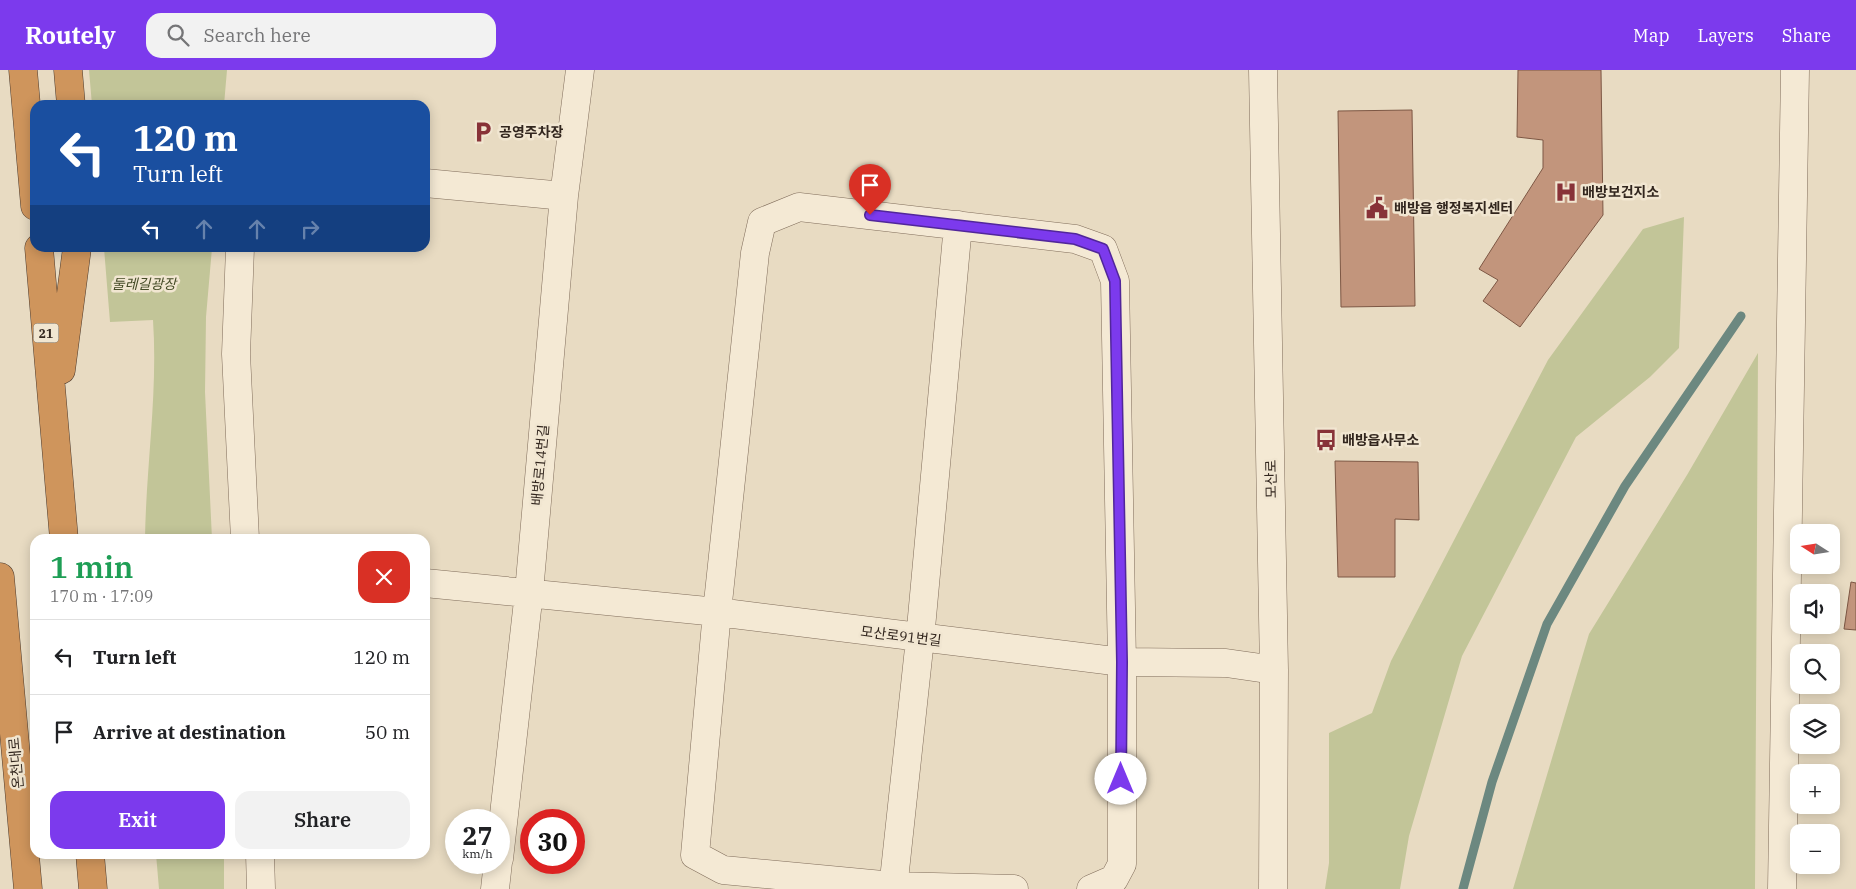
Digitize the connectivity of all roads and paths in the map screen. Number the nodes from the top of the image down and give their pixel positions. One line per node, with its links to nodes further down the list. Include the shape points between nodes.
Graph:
1 (23, 70): 7 (highway)
2 (68, 70): 6 (highway)
3 (580, 70): 9 (street, 배방로14번길)
4 (1263, 70): 23 (street, 모산로)
5 (1795, 70): 36 (street)
6 (71, 100)
7 (30, 149)
8 (430, 183): 9 (street)
9 (564, 196): 19 (street, 배방로14번길)
10 (958, 224): 20 (street, via 799,207 762,222 755,253); 21 (street); 22 (street, via 1075,239 1103,249 1115,281)
11 (39, 252): 14 (highway, 21)
12 (76, 252): 14 (highway)
13 (240, 252): 16 (street, via 236,354)
14 (54, 419): 15 (highway, 21)
15 (64, 534)
16 (246, 534)
17 (0, 577): 29 (highway, 온천대로)
18 (430, 582): 19 (street, 모산로91번길)
19 (529, 592): 20 (street, 모산로91번길); 24 (street, 배방로14번길)
20 (717, 612): 21 (street, 모산로91번길); 28 (street, via 695,855 723,870)
21 (920, 639): 22 (street, 모산로91번길); 28 (street)
22 (1122, 662): 23 (street, 모산로91번길, via 1226,663); 34 (street, via 1122,864 1114,879)
23 (1274, 670): 35 (street, 모산로)
24 (505, 809)
25 (90, 859): 30 (highway)
26 (260, 859): 31 (street)
27 (497, 874): 32 (street, 배방로14번길)
28 (893, 887): 33 (street)
29 (28, 889)
30 (93, 889)
31 (261, 889)
32 (495, 889)
33 (1014, 889)
34 (1091, 889)
35 (1273, 889)
36 (1782, 889)

